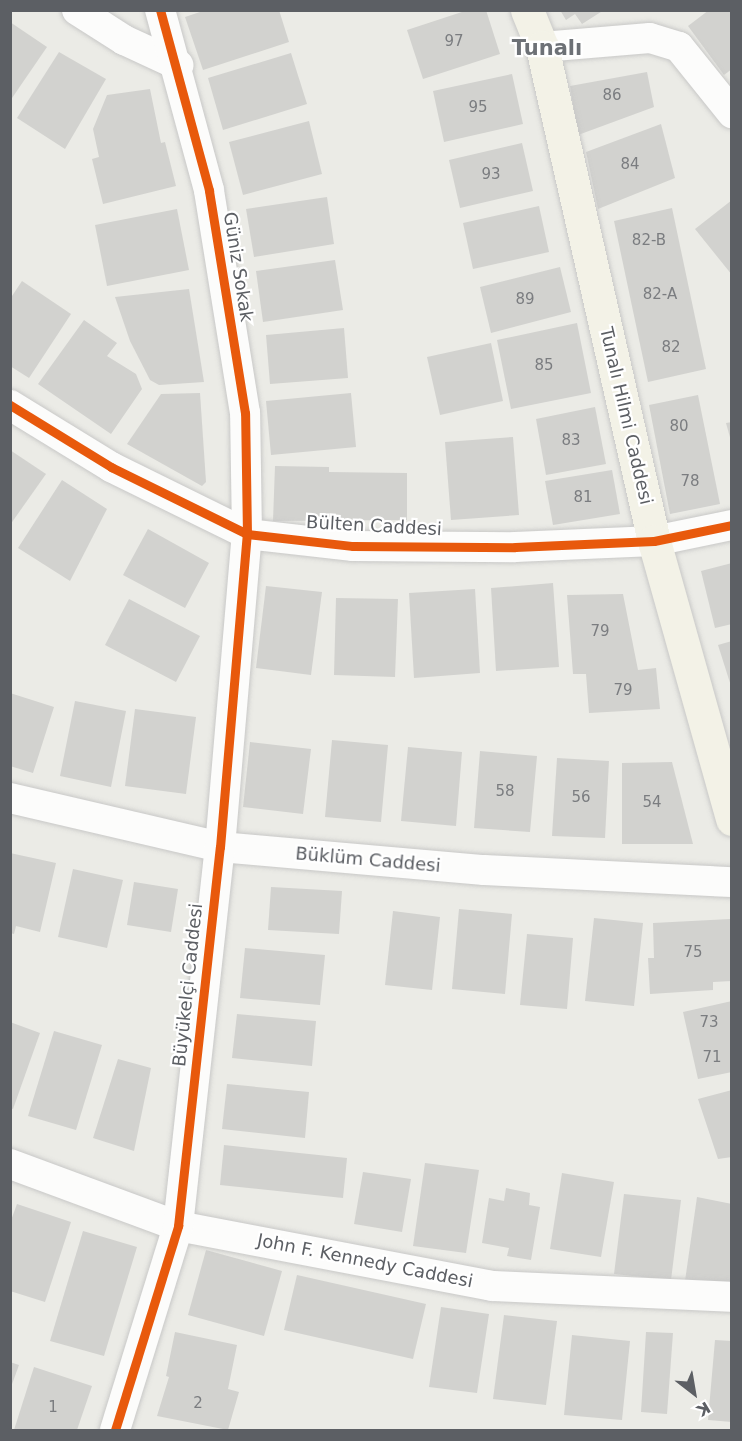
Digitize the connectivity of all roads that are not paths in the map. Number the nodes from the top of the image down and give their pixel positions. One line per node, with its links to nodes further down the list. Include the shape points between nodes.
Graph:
1 (77, 10): 5 (street, via 123,39)
2 (160, 10): 5 (street, Güniz Sokak)
3 (527, 10): 4 (main road, Tunalı Hilmi Caddesi)
4 (542, 47): 6 (street, via 650,38 679,47); 10 (main road, Tunalı Hilmi Caddesi)
5 (178, 64): 9 (street, Güniz Sokak, via 209,190 245,413)
6 (732, 113)
7 (10, 405): 9 (street, Bülten Caddesi, via 111,467)
8 (732, 525): 10 (street, Bülten Caddesi)
9 (247, 534): 10 (street, Bülten Caddesi, via 353,546 515,547); 13 (street, Büyükelçi Caddesi)
10 (654, 541): 12 (main road, Tunalı Hilmi Caddesi)
11 (10, 798): 13 (street, Büklüm Caddesi)
12 (732, 819)
13 (220, 847): 14 (street, Büklüm Caddesi, via 484,870); 16 (street, Büyükelçi Caddesi)
14 (732, 882)
15 (10, 1164): 16 (street, John F. Kennedy Caddesi)
16 (178, 1226): 17 (street, John F. Kennedy Caddesi, via 492,1286); 18 (street, Büyükelçi Caddesi)
17 (732, 1297)
18 (115, 1431)

